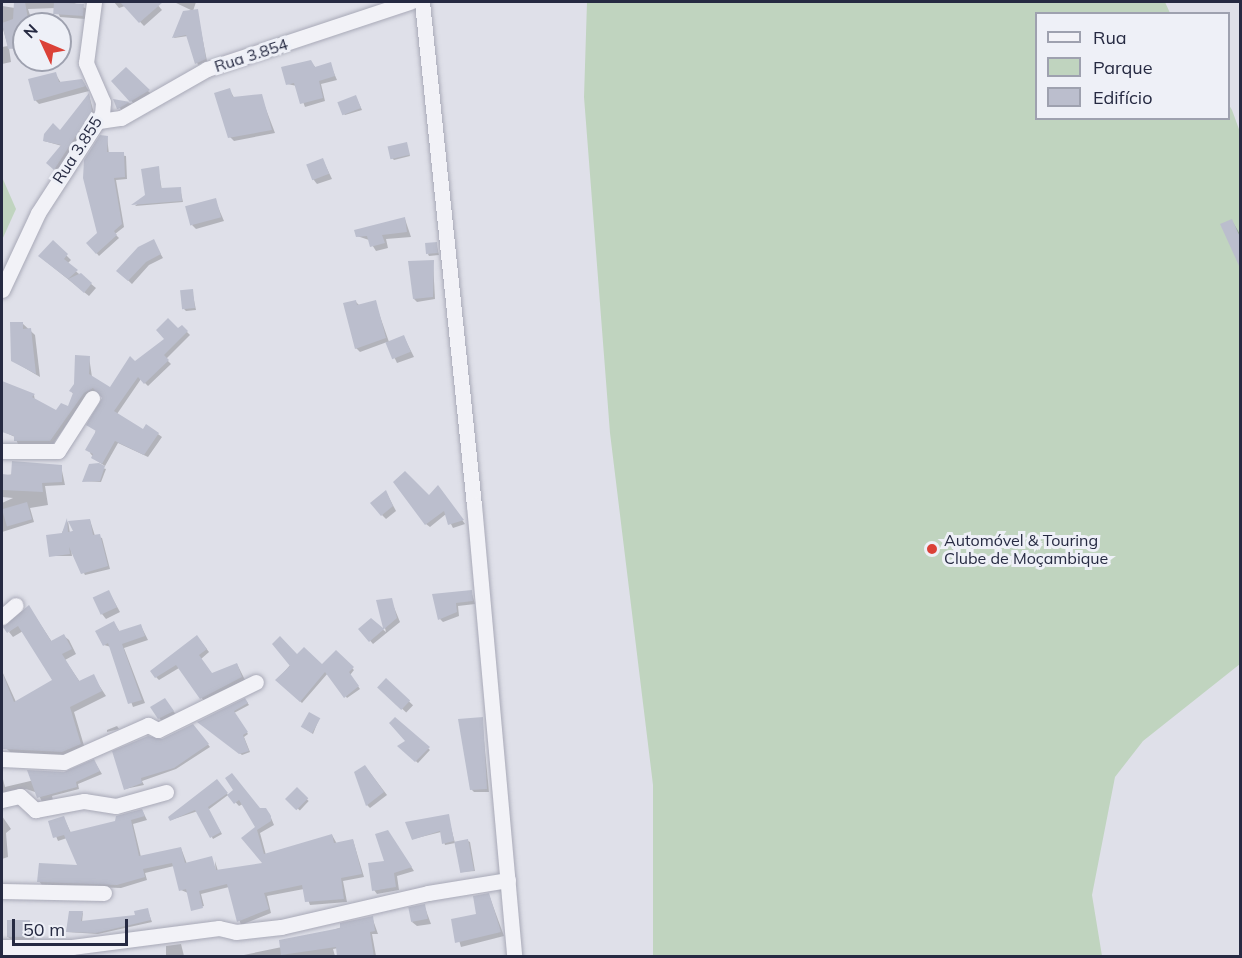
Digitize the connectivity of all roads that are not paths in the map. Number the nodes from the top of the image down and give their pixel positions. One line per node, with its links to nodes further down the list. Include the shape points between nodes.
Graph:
1 (94, 2): 4 (street, Rua 3.855, via 85,46 86,63 103,102)
2 (410, 2): 4 (street, Rua 3.854, via 207,69 121,118)
3 (422, 2): 14 (street, via 465,406)
4 (99, 121): 5 (street, Rua 3.855, via 85,135 38,213)
5 (2, 290)
6 (92, 398): 7 (street, via 58,451)
7 (2, 451)
8 (16, 605): 9 (street)
9 (2, 617)
10 (256, 682): 11 (street, via 158,730 148,725 64,762)
11 (2, 759)
12 (166, 792): 13 (street, via 116,806 84,801 35,810 20,796)
13 (2, 800)
14 (508, 880): 17 (street, via 428,893 281,927 236,932 219,928 72,947); 18 (street)
15 (2, 891): 16 (street)
16 (104, 892)
17 (2, 947)
18 (510, 955)

